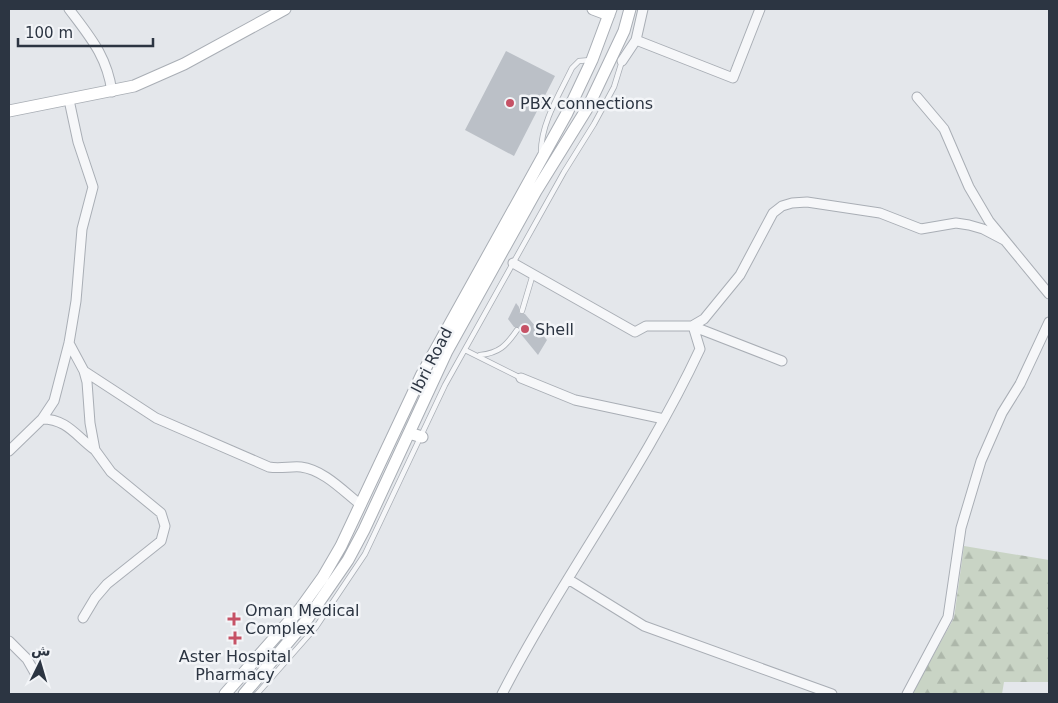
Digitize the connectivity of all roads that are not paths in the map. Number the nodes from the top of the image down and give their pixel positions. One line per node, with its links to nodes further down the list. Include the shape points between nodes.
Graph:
1 (69, 9): 11 (street, via 103,56 110,72)
2 (285, 9): 11 (main road, via 154,78)
3 (593, 9): 7 (main road)
4 (630, 9): 14 (main road, Ibri Road, via 624,31)
5 (643, 9): 8 (street)
6 (760, 9): 8 (street, via 733,78)
7 (610, 12): 9 (main road, Ibri Road)
8 (636, 40): 10 (street)
9 (592, 60): 14 (main road, via 598,64 599,72); 36 (main road, Ibri Road, via 541,161 421,376)
10 (622, 61): 17 (lane, via 614,87 598,117)
11 (112, 92): 13 (main road)
12 (917, 98): 16 (street, via 944,129 969,187)
13 (69, 100): 15 (main road); 24 (street, via 92,187 82,229)
14 (588, 107): 32 (main road, Ibri Road, via 447,351)
15 (9, 111)
16 (1004, 240): 19 (street); 22 (street, via 969,225 956,223 922,229 890,215 807,202 792,203 772,213 740,275 712,311)
17 (514, 263): 18 (street); 25 (lane)
18 (533, 273): 20 (lane); 22 (street, via 635,332 646,326)
19 (1049, 294)
20 (522, 311)
21 (1049, 322): 46 (street, via 981,461 960,533 948,617)
22 (692, 326): 27 (street); 31 (street, via 700,349)
23 (517, 330): 26 (lane, via 498,352)
24 (69, 343): 28 (street); 30 (street, via 54,401)
25 (465, 350): 26 (lane); 33 (lane)
26 (478, 356): 29 (lane)
27 (782, 361)
28 (84, 370): 34 (street); 36 (street, via 156,418 269,468 300,467 317,472)
29 (521, 378): 31 (street, via 574,400)
30 (42, 419): 34 (street, via 57,420 67,425); 35 (street)
31 (664, 419): 37 (street)
32 (409, 433): 33 (main road); 42 (main road, Ibri Road, via 348,560 306,621)
33 (422, 437): 43 (lane, via 377,532 352,575 316,627)
34 (95, 450): 38 (street, via 112,472 161,512 164,533 161,541 107,584 94,598)
35 (9, 451)
36 (361, 505): 41 (main road, Ibri Road, via 323,577 300,609)
37 (568, 579): 44 (street); 45 (street, via 644,626)
38 (84, 618)
39 (9, 641): 40 (street, via 27,658)
40 (35, 673)
41 (225, 694)
42 (244, 694)
43 (257, 694)
44 (502, 694)
45 (832, 694)
46 (907, 694)

